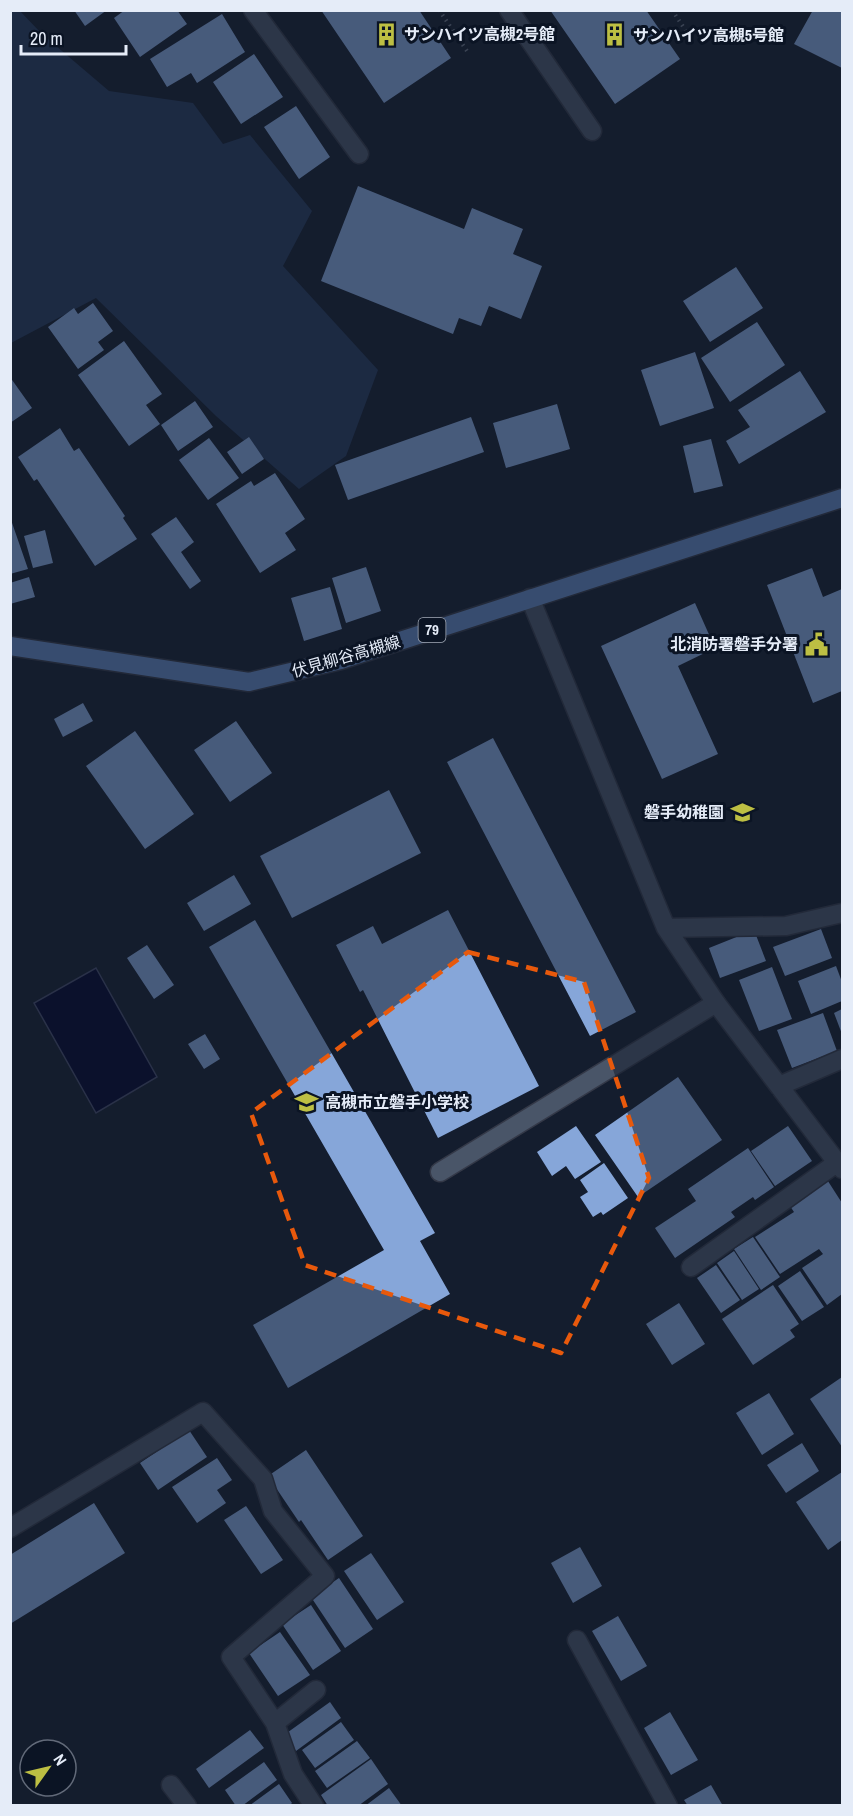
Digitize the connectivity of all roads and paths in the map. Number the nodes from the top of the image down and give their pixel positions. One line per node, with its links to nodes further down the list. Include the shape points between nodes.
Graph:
1 (253, 10): 8 (street)
2 (439, 10): 6 (path)
3 (509, 10): 7 (street)
4 (672, 10): 5 (path)
5 (692, 40)
6 (469, 54)
7 (592, 131)
8 (359, 154)
9 (843, 498): 10 (main road, 伏見柳谷高槻線 / 79)
10 (530, 598): 11 (main road, 伏見柳谷高槻線 / 79, via 341,660 249,682); 13 (street)
11 (10, 646)
12 (843, 913): 13 (street, via 786,926)
13 (666, 928): 14 (street)
14 (716, 1003): 16 (street); 18 (street)
15 (843, 1059): 16 (street)
16 (779, 1086): 17 (street)
17 (840, 1166): 19 (street)
18 (440, 1172)
19 (691, 1267)
20 (10, 1528): 23 (street, via 202,1412 263,1479 273,1511 325,1576 231,1657)
21 (577, 1640): 27 (street)
22 (316, 1690): 23 (street)
23 (275, 1723): 26 (street, via 293,1774)
24 (171, 1785): 25 (street)
25 (187, 1806)
26 (314, 1806)
27 (668, 1806)

